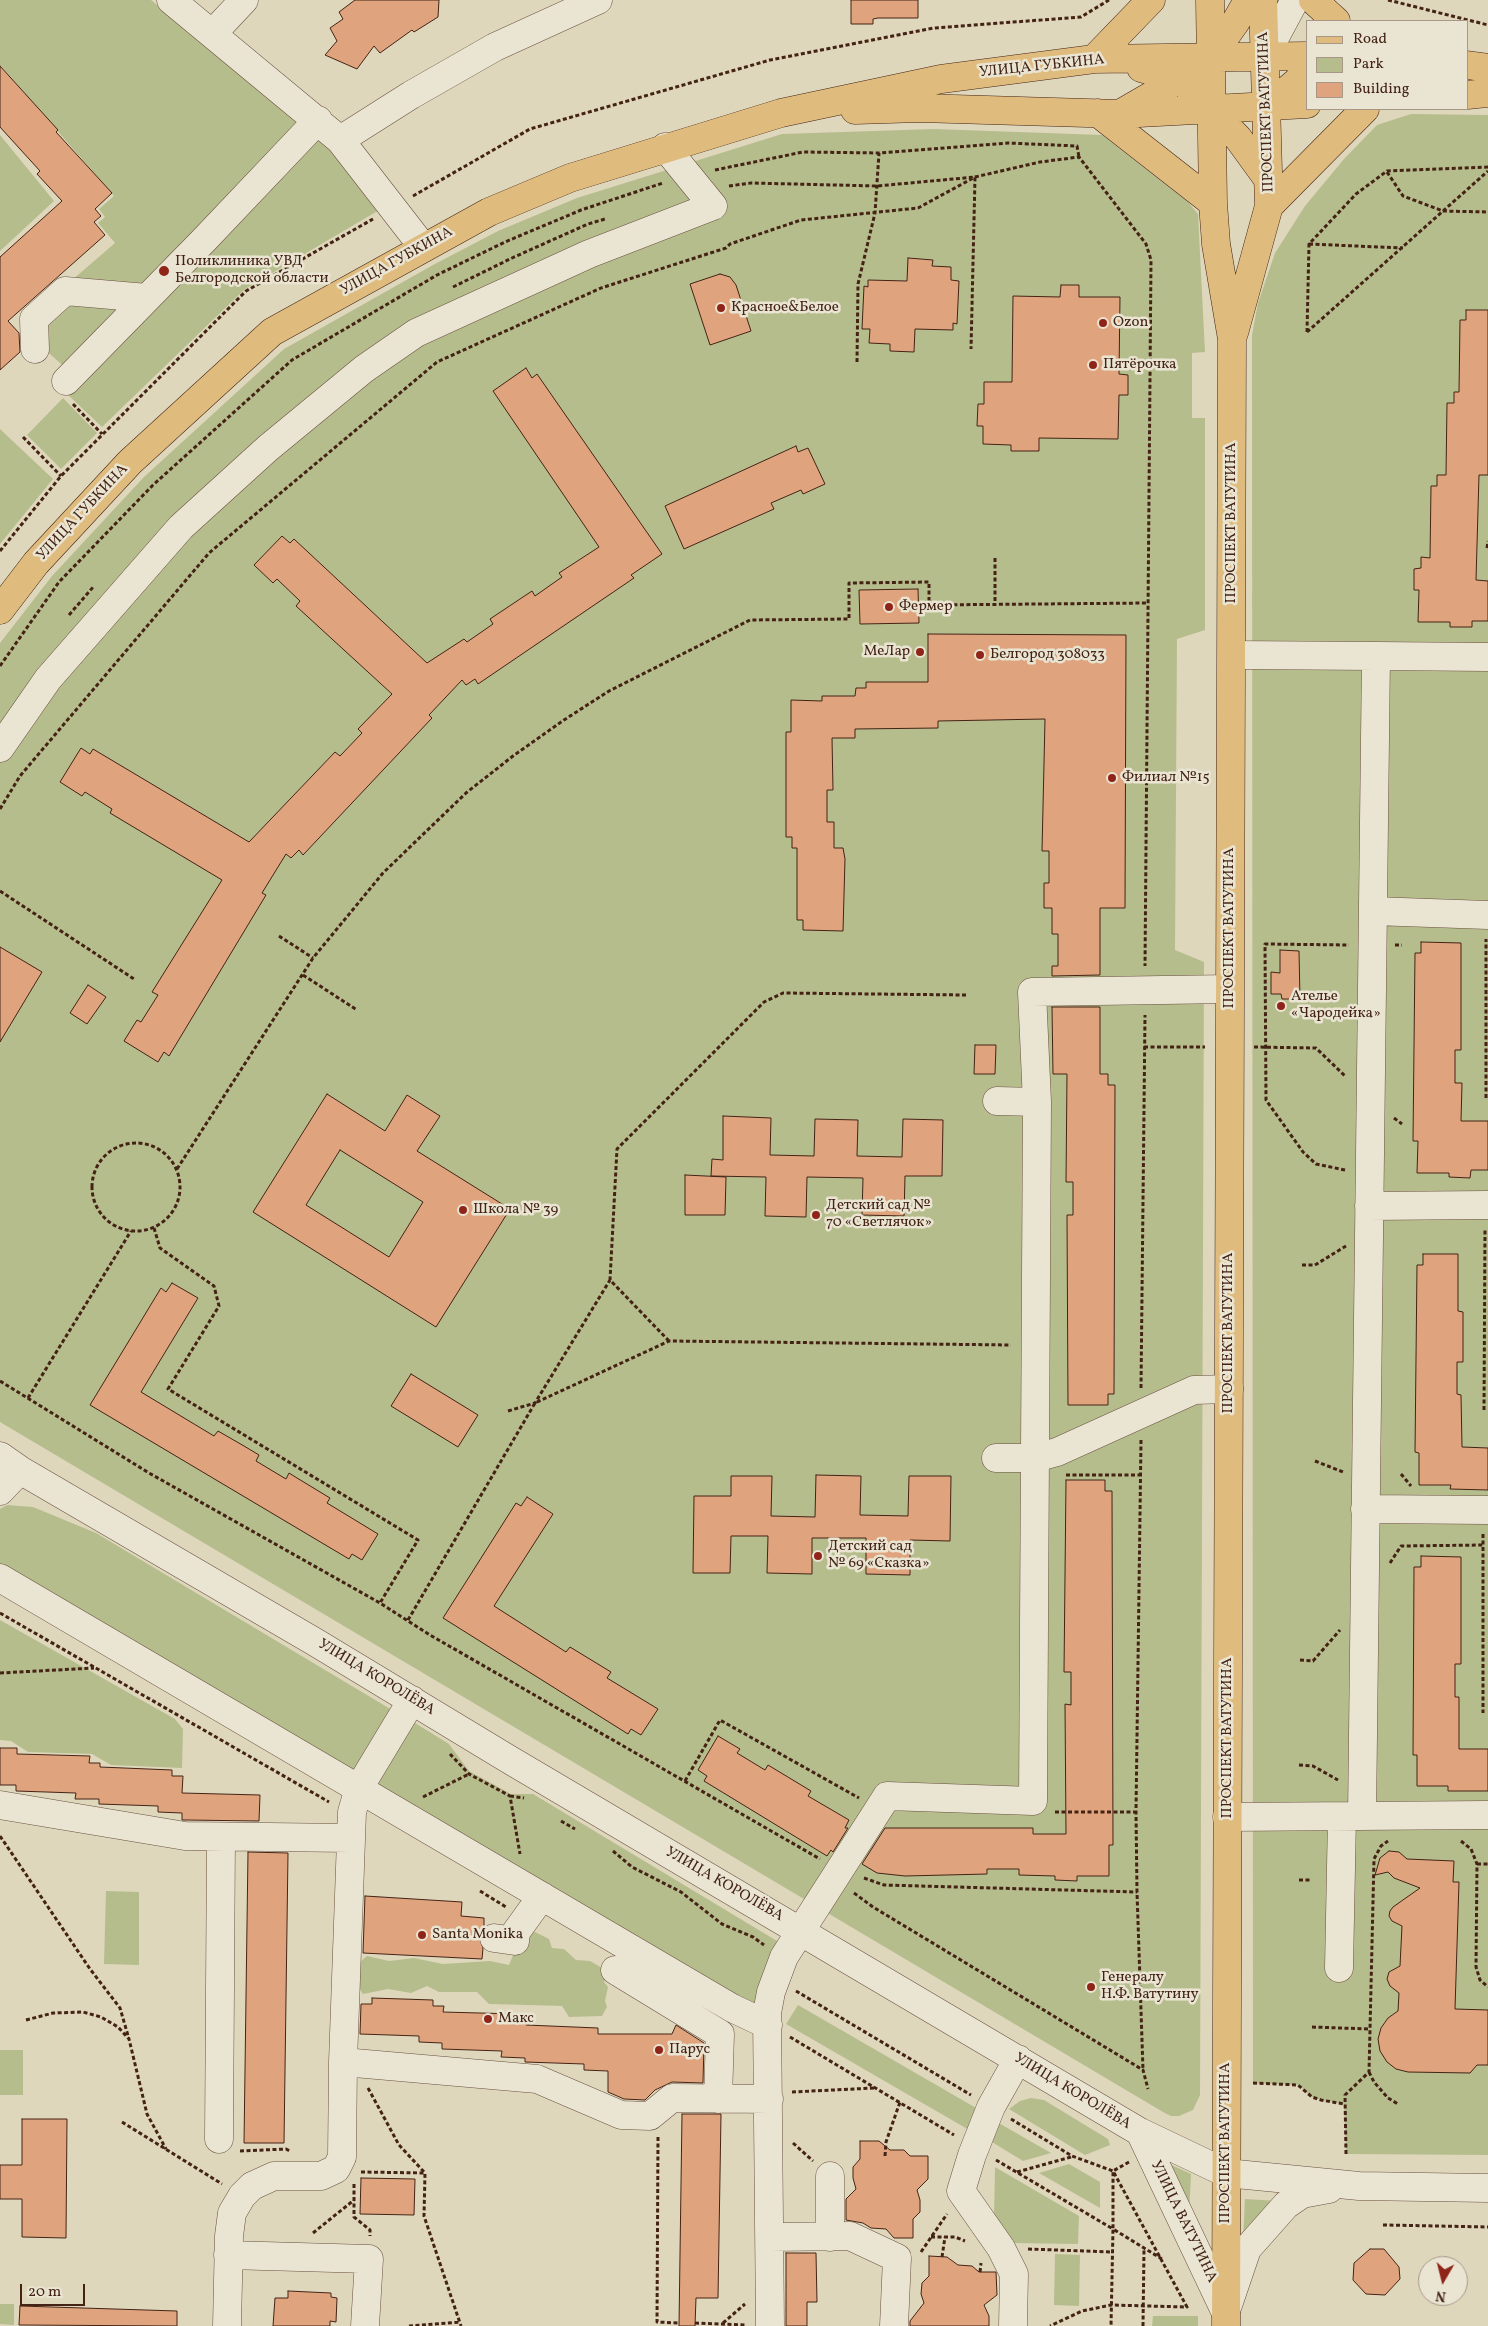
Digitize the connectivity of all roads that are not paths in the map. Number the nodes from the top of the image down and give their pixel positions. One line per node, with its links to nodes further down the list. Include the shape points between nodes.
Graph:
1 (171, 0): 12 (street)
2 (244, 0): 12 (street)
3 (598, 0): 30 (street, via 495,47)
4 (1151, 0): 15 (main road)
5 (1210, 0): 14 (main road, ПРОСПЕКТ ВАТУТИНА)
6 (1221, 0): 10 (main road)
7 (1263, 0): 13 (main road, ПРОСПЕКТ ВАТУТИНА)
8 (1295, 0): 13 (street)
9 (1313, 0): 11 (main road)
10 (1241, 12): 13 (main road); 14 (main road)
11 (1335, 20)
12 (213, 33): 28 (street)
13 (1265, 56): 14 (main road, УЛИЦА ГУБКИНА); 18 (main road); 23 (main road, ПРОСПЕКТ ВАТУТИНА)
14 (1211, 57): 15 (main road, УЛИЦА ГУБКИНА); 19 (main road); 24 (main road, ПРОСПЕКТ ВАТУТИНА)
15 (1104, 59): 19 (main road); 26 (main road, УЛИЦА ГУБКИНА, via 941,79); 27 (main road, via 1130,73 1136,87 1130,100)
16 (1468, 65): 17 (main road)
17 (1488, 68)
18 (1305, 72): 23 (main road)
19 (1180, 79): 24 (main road); 27 (main road)
20 (1488, 93): 21 (main road)
21 (1468, 95)
22 (1306, 104): 23 (main road, УЛИЦА ГУБКИНА)
23 (1267, 107): 24 (main road, УЛИЦА ГУБКИНА); 29 (main road); 32 (main road, ПРОСПЕКТ ВАТУТИНА)
24 (1212, 110): 27 (main road, УЛИЦА ГУБКИНА); 29 (main road); 33 (main road, ПРОСПЕКТ ВАТУТИНА)
25 (1364, 110): 32 (main road)
26 (781, 113): 27 (main road, УЛИЦА ГУБКИНА, via 920,108); 31 (main road, УЛИЦА ГУБКИНА)
27 (1109, 114): 33 (main road)
28 (318, 120): 30 (street); 35 (street)
29 (1238, 138): 32 (main road); 33 (main road)
30 (340, 140): 34 (street)
31 (665, 147): 34 (main road, УЛИЦА ГУБКИНА, via 570,178 490,212); 43 (street, via 713,206 589,254 416,333 364,369 268,448 182,527 48,679)
32 (1269, 194): 33 (main road, via 1252,171 1238,169 1225,175); 36 (main road, ПРОСПЕКТ ВАТУТИНА)
33 (1213, 195): 36 (main road, ПРОСПЕКТ ВАТУТИНА, via 1216,244)
34 (423, 247): 39 (main road, УЛИЦА ГУБКИНА, via 272,332 130,462 36,563)
35 (147, 298): 37 (street, via 64,291 34,319); 38 (street)
36 (1232, 339): 40 (main road, ПРОСПЕКТ ВАТУТИНА)
37 (35, 349)
38 (68, 390)
39 (0, 610)
40 (1232, 655): 41 (street); 46 (main road, ПРОСПЕКТ ВАТУТИНА)
41 (1376, 656): 42 (street); 44 (street)
42 (1488, 657)
43 (0, 748)
44 (1373, 911): 45 (street); 49 (street)
45 (1487, 925)
46 (1229, 989): 48 (street, via 1032,992); 51 (main road, ПРОСПЕКТ ВАТУТИНА)
47 (997, 1101): 48 (street)
48 (1037, 1102): 53 (street)
49 (1369, 1206): 50 (street); 56 (street)
50 (1486, 1216)
51 (1228, 1389): 53 (street, via 1194,1390 1057,1452); 64 (main road, ПРОСПЕКТ ВАТУТИНА)
52 (996, 1458): 53 (street)
53 (1035, 1458): 68 (street, via 1033,1800 887,1796)
54 (7, 1465): 55 (street); 59 (street, УЛИЦА КОРОЛЁВА)
55 (0, 1491)
56 (1365, 1509): 57 (street); 63 (street)
57 (1488, 1510)
58 (0, 1578): 60 (street)
59 (412, 1700): 60 (street); 68 (street, УЛИЦА КОРОЛЁВА)
60 (359, 1788): 66 (street, via 352,1812); 67 (street)
61 (0, 1805): 65 (street, via 185,1836)
62 (1488, 1815): 63 (street)
63 (1352, 1816): 64 (street); 70 (street)
64 (1227, 1817): 79 (main road, ПРОСПЕКТ ВАТУТИНА)
65 (221, 1837): 66 (street); 78 (street)
66 (350, 1838): 74 (street)
67 (542, 1896): 69 (street, via 516,1932 515,1941); 72 (street, via 732,2008)
68 (802, 1931): 72 (street, via 784,1957 771,1992); 73 (street, УЛИЦА КОРОЛЁВА)
69 (494, 1938)
70 (1339, 1968)
71 (614, 1970): 76 (street, via 720,2034)
72 (768, 2024): 75 (street)
73 (1018, 2059): 77 (street, УЛИЦА КОРОЛЁВА); 91 (street, via 991,2107 961,2191 1001,2248 1014,2274)
74 (348, 2062): 76 (street, via 536,2079 621,2115 650,2116 672,2098); 85 (street, via 342,2157 336,2169 321,2176 274,2176 252,2186 232,2213)
75 (778, 2095): 76 (street); 83 (street)
76 (718, 2099)
77 (1140, 2132): 79 (street, УЛИЦА КОРОЛЁВА); 86 (street, УЛИЦА ВАТУТИНА)
78 (219, 2139)
79 (1226, 2173): 81 (street, УЛИЦА КОРОЛЁВА); 86 (main road, ПРОСПЕКТ ВАТУТИНА)
80 (830, 2176): 84 (street)
81 (1344, 2185): 82 (street, УЛИЦА КОРОЛЁВА); 86 (street, via 1302,2194 1286,2205 1247,2249)
82 (1488, 2188)
83 (770, 2237): 84 (street); 89 (street)
84 (830, 2237): 90 (street, via 850,2236 919,2258)
85 (228, 2255): 87 (street); 88 (street, via 369,2259)
86 (1226, 2319)
87 (228, 2326)
88 (364, 2326)
89 (770, 2326)
90 (894, 2326)
91 (1013, 2326)

